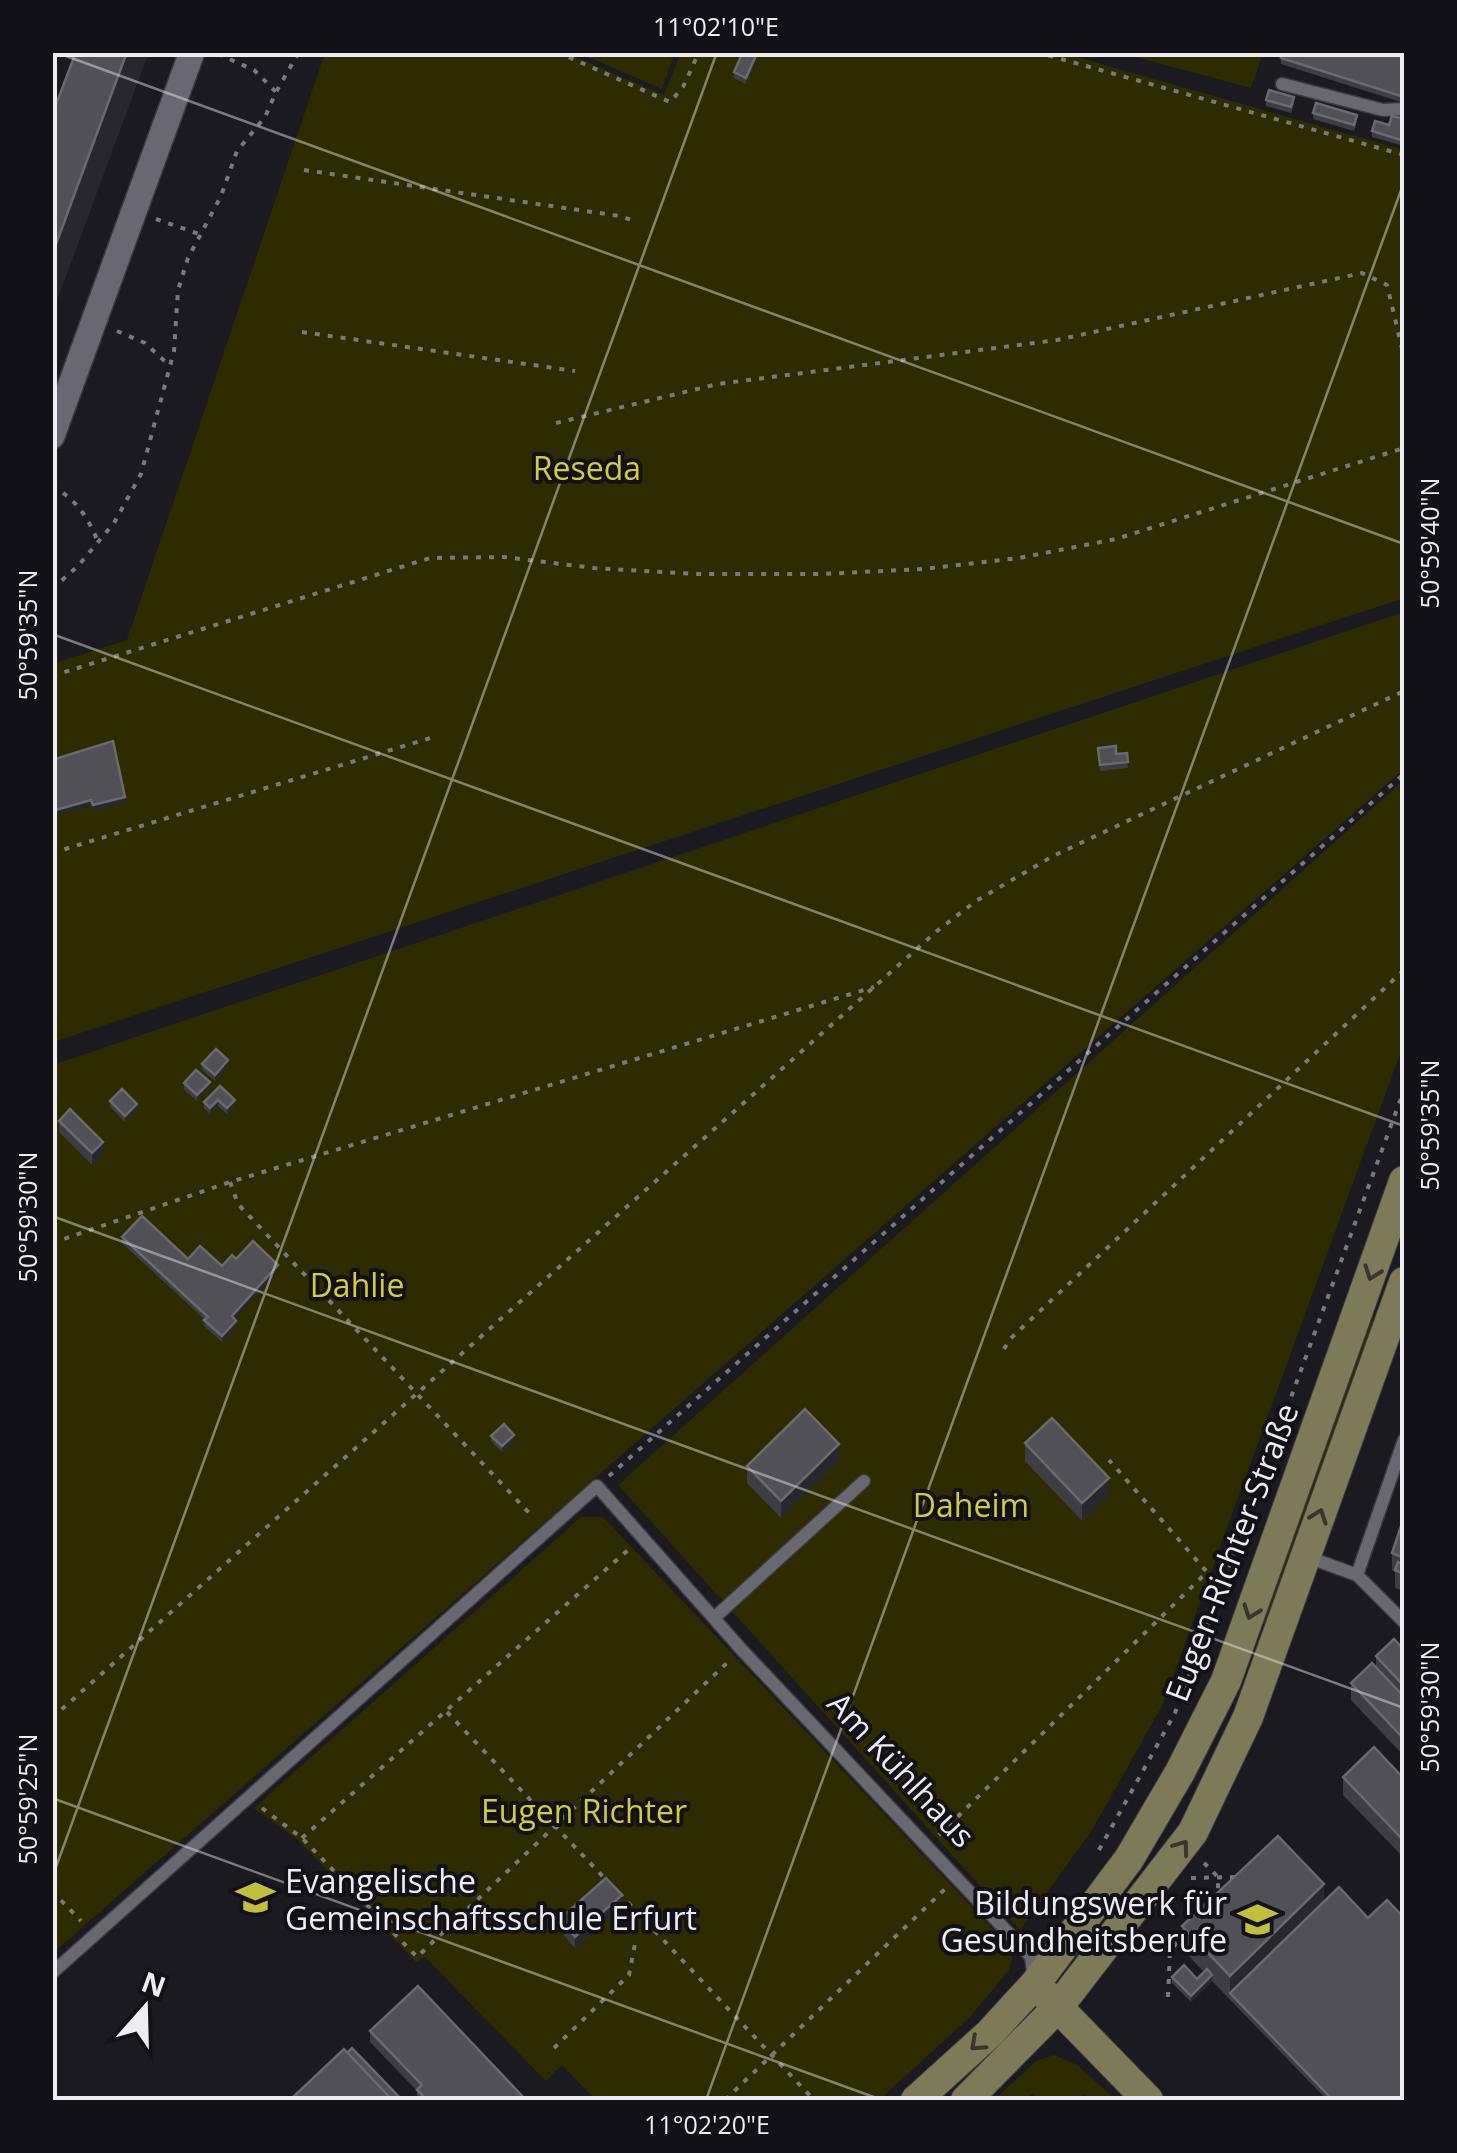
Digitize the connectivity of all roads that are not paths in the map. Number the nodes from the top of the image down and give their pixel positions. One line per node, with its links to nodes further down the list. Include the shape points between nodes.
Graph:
1 (192, 52): 4 (street)
2 (1282, 84): 3 (lane, via 1383,110)
3 (1404, 109)
4 (52, 436)
5 (1404, 1181): 14 (main road, Eugen-Richter-Straße, one-way to 14, via 1226,1681 1129,1858)
6 (1404, 1282): 9 (main road, Eugen-Richter-Straße, one-way to 6)
7 (1404, 1440): 10 (lane)
8 (864, 1480): 11 (lane)
9 (1305, 1556): 10 (lane); 15 (main road, Eugen-Richter-Straße, one-way to 9, via 1193,1832 1248,1717)
10 (1357, 1574): 12 (lane)
11 (714, 1618): 13 (lane, Am Kühlhaus, via 597,1486); 14 (lane, Am Kühlhaus, via 1032,1957)
12 (1404, 1622)
13 (52, 1973)
14 (1035, 1984): 15 (main road, Am Kühlhaus); 16 (main road, Eugen-Richter-Straße, one-way to 16)
15 (1058, 2007): 17 (main road, Eugen-Richter-Straße); 18 (main road, Am Kühlhaus)
16 (916, 2100)
17 (966, 2100)
18 (1148, 2100)

